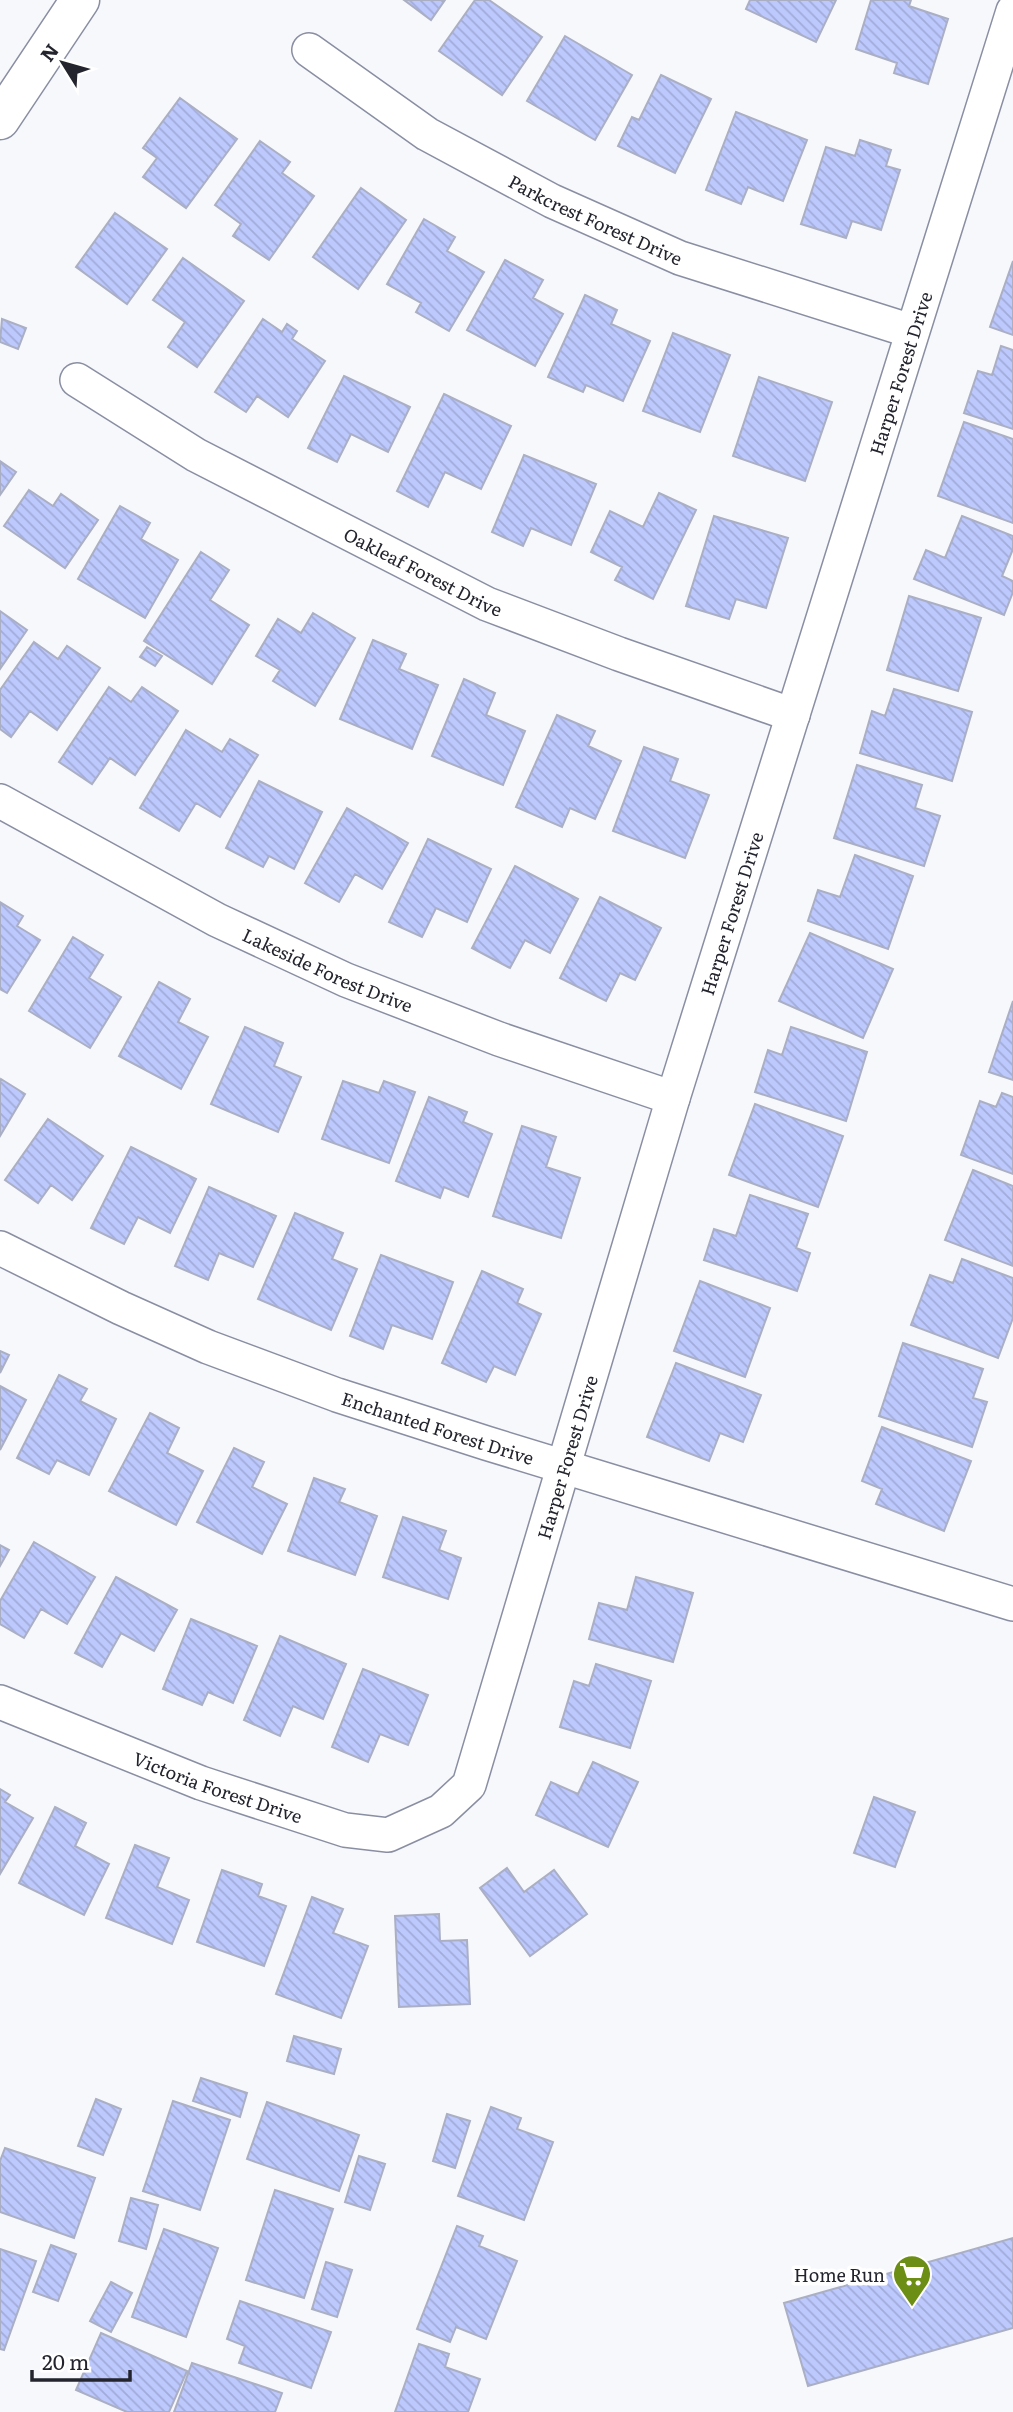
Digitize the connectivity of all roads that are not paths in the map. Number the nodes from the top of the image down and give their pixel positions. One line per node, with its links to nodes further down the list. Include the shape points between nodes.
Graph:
1 (80, 0): 4 (main road)
2 (1013, 11): 5 (street, Harper Forest Drive)
3 (309, 50): 5 (street, Parkcrest Forest Drive, via 427,134 552,201 680,258)
4 (0, 120)
5 (911, 331): 7 (street, Harper Forest Drive)
6 (77, 380): 7 (street, Oakleaf Forest Drive, via 195,455 487,604)
7 (793, 715): 9 (street, Harper Forest Drive)
8 (0, 801): 9 (street, Lakeside Forest Drive, via 217,920 346,980 499,1039)
9 (673, 1098): 11 (street, Harper Forest Drive)
10 (0, 1248): 11 (street, Enchanted Forest Drive, via 208,1347 337,1395)
11 (563, 1465): 12 (street, Enchanted Forest Drive); 14 (street, Harper Forest Drive, via 469,1785)
12 (1013, 1604)
13 (0, 1702): 14 (street, Victoria Forest Drive, via 201,1783 345,1830 388,1835)
14 (441, 1811)

